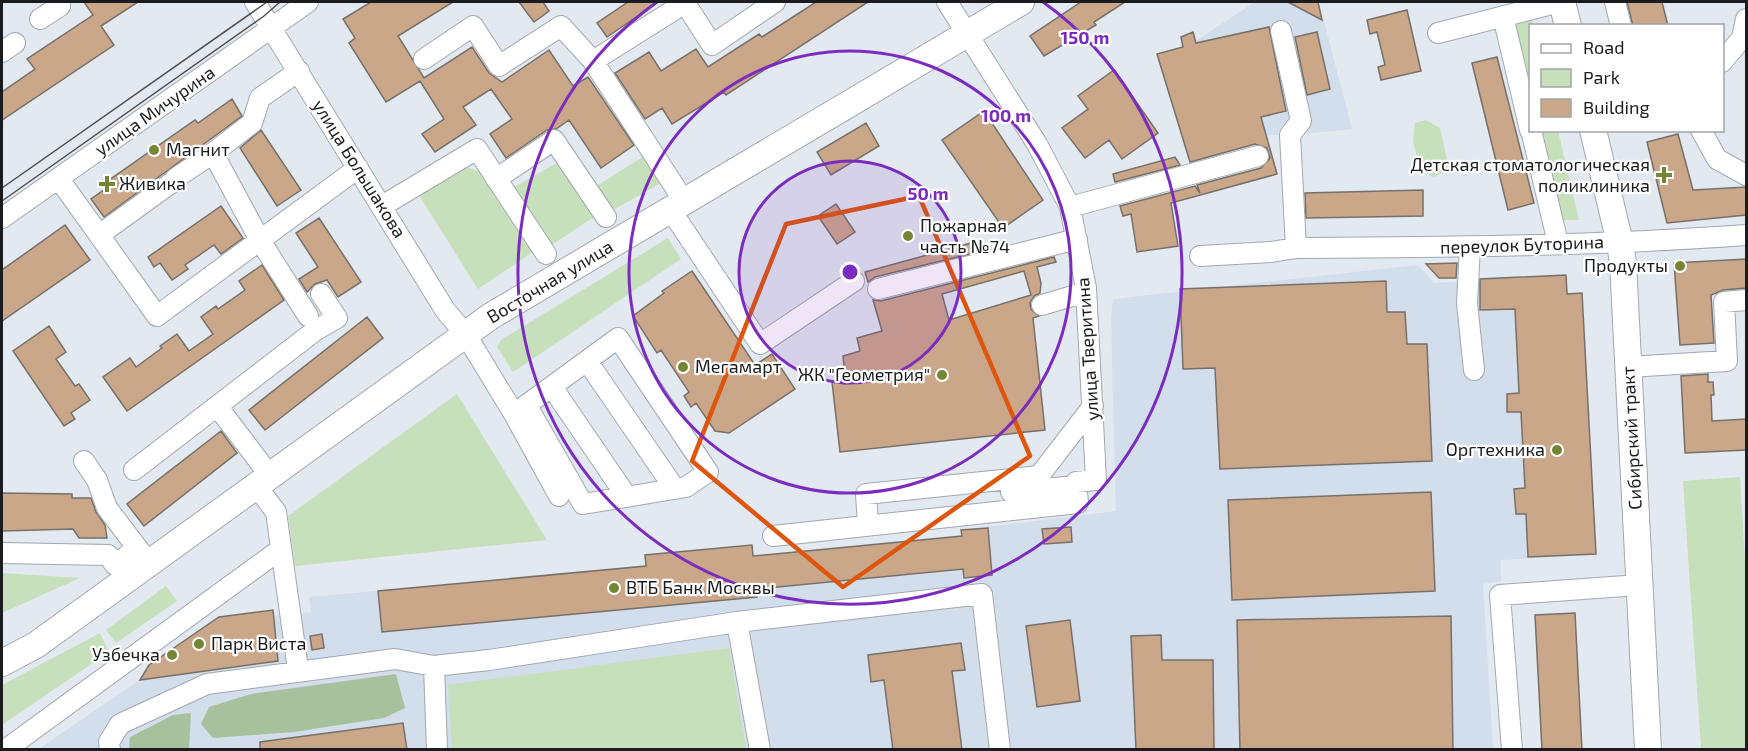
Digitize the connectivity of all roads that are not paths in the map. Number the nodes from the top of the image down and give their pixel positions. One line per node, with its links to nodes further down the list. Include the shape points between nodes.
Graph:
1 (58, 2): 10 (street, via 60,6)
2 (255, 2): 13 (street, улица Большакова)
3 (308, 2): 13 (street, улица Мичурина)
4 (775, 2): 20 (street, via 712,45 685,3)
5 (947, 2): 17 (street, улица Тверитина)
6 (1021, 2): 17 (main road, Восточная улица)
7 (1561, 2): 9 (street); 11 (main road)
8 (1615, 2): 12 (street)
9 (1503, 16): 16 (street); 22 (street)
10 (40, 19)
11 (1567, 24)
12 (1620, 24)
13 (271, 27): 21 (street, улица Большакова); 30 (street, улица Мичурина)
14 (1281, 31): 43 (street, via 1301,121 1290,135)
15 (1745, 31): 19 (street)
16 (1438, 33)
17 (968, 35): 32 (main road, Восточная улица); 34 (street, улица Тверитина, via 1037,144)
18 (424, 59): 20 (street, via 473,26 499,66 561,26)
19 (1724, 59)
20 (593, 61): 32 (street)
21 (299, 71): 26 (street, via 260,98 252,123); 28 (street, улица Большакова)
22 (1529, 122)
23 (1531, 132): 41 (street)
24 (1593, 132): 42 (main road, Сибирский тракт)
25 (1702, 132): 29 (street, via 1717,159)
26 (213, 153): 37 (street); 40 (street)
27 (1258, 156): 34 (street)
28 (358, 168): 33 (street, улица Большакова); 40 (street)
29 (1746, 175)
30 (59, 179): 36 (street, улица Мичурина); 37 (street)
31 (496, 179): 33 (street, via 477,149); 35 (street, via 554,140); 45 (street)
32 (677, 205): 47 (street, via 760,344); 54 (main road, Восточная улица, via 491,316)
33 (382, 206): 54 (street, улица Большакова, via 445,310)
34 (1070, 207): 39 (street, улица Тверитина)
35 (606, 217)
36 (2, 218)
37 (99, 235): 40 (street, via 157,316)
38 (1746, 235): 42 (street, переулок Буторина)
39 (1077, 239): 48 (street); 49 (street, улица Тверитина)
40 (261, 242): 53 (street)
41 (1558, 243): 42 (street, переулок Буторина); 44 (street, переулок Буторина)
42 (1620, 243): 56 (main road, Сибирский тракт)
43 (1296, 248): 44 (street, переулок Буторина); 46 (street, переулок Буторина)
44 (1470, 248): 57 (street, via 1467,303)
45 (546, 254)
46 (1200, 256)
47 (854, 281)
48 (878, 289)
49 (1086, 292): 52 (street); 60 (street, улица Тверитина)
50 (321, 294): 59 (street, via 337,318)
51 (1746, 300): 56 (street, via 1724,302 1727,361)
52 (1042, 305)
53 (308, 316)
54 (466, 335): 61 (street, улица Большакова); 64 (main road, Восточная улица)
55 (587, 360): 58 (street); 67 (street); 67 (street, via 618,338 708,472 686,487)
56 (1628, 367): 75 (main road, Сибирский тракт)
57 (1474, 370)
58 (552, 387): 61 (street); 69 (street)
59 (217, 406): 63 (street); 64 (street)
60 (1093, 406): 65 (street, via 1039,476); 66 (street, улица Тверитина, via 1096,480 1076,482)
61 (521, 410): 68 (street); 69 (street, via 583,504)
62 (84, 461): 74 (street, via 97,480 106,507)
63 (134, 470)
64 (264, 482): 72 (street, via 276,512); 74 (main road, Восточная улица)
65 (983, 482): 66 (street, via 1007,493); 70 (street, via 866,494)
66 (1076, 486): 70 (street, via 1078,503)
67 (675, 489): 69 (street)
68 (559, 496)
69 (627, 497)
70 (868, 525): 71 (street)
71 (772, 536)
72 (281, 549): 81 (street); 82 (street)
73 (2, 553): 74 (street, via 108,555 115,565)
74 (143, 555): 76 (main road, Восточная улица)
75 (1639, 585): 87 (street, via 1500,595); 88 (main road, Сибирский тракт)
76 (100, 597): 78 (main road, Восточная улица); 79 (main road, Восточная улица, via 36,645)
77 (737, 622): 80 (street); 85 (street); 86 (street, via 982,594)
78 (2, 644)
79 (2, 663)
80 (434, 666): 81 (street, via 395,659); 84 (street)
81 (298, 669): 83 (street, via 207,684 120,724 109,742)
82 (4, 750)
83 (110, 750)
84 (437, 750)
85 (760, 750)
86 (1000, 750)
87 (1512, 750)
88 (1648, 750)

